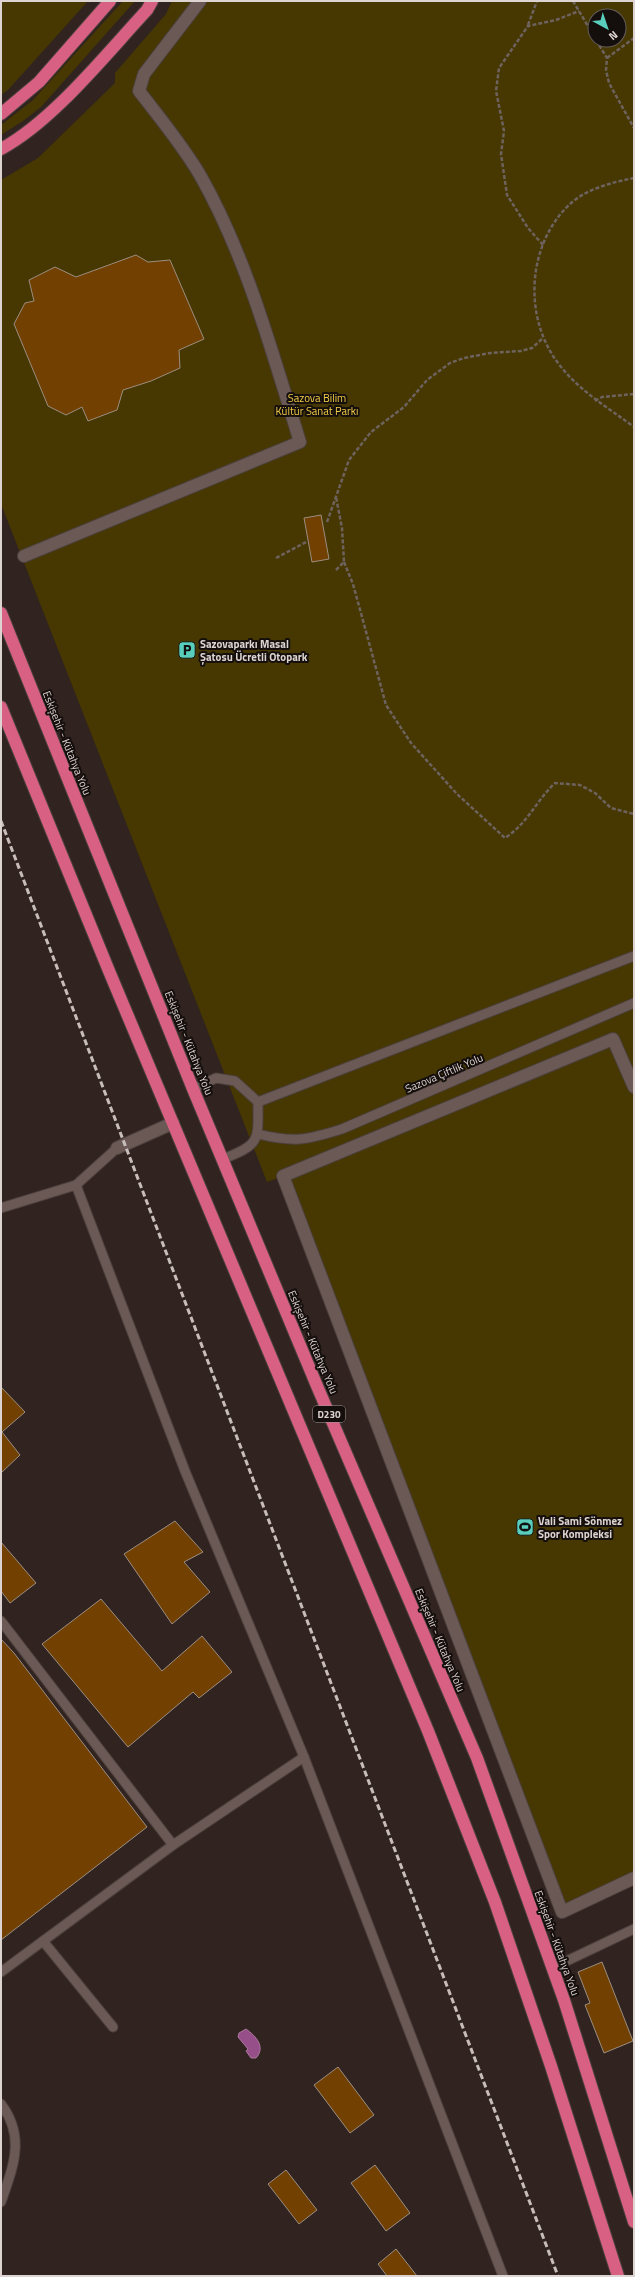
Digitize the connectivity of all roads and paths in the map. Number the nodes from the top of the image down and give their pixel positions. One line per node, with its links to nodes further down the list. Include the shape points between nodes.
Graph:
1 (110, 1): 12 (highway, via 39,82)
2 (152, 1): 14 (highway, via 147,10 47,115 16,141)
3 (200, 1): 24 (street, via 144,74 140,91 199,174 231,236 263,324 300,442)
4 (537, 1): 8 (path)
5 (573, 1): 6 (path)
6 (579, 11): 7 (path); 8 (path, via 556,20)
7 (587, 24)
8 (528, 26): 16 (path, via 499,68 496,90 504,131 501,154 507,195)
9 (634, 38): 11 (path)
10 (601, 48): 11 (path)
11 (607, 58): 13 (path, via 609,83)
12 (1, 114)
13 (634, 128)
14 (1, 149)
15 (634, 178): 16 (path, via 597,189 570,203 558,217)
16 (543, 246): 17 (path, via 539,252 534,292)
17 (543, 338): 19 (path, via 558,363); 21 (path, via 532,348 521,351 490,353 450,363 427,380 391,418 371,432 349,460)
18 (634, 394): 19 (path, via 602,397)
19 (595, 401): 20 (path)
20 (634, 427)
21 (336, 495): 22 (path); 26 (path, via 342,528)
22 (327, 522)
23 (308, 541): 25 (path)
24 (24, 556)
25 (276, 558)
26 (344, 562): 27 (path); 30 (path, via 353,584 386,705 411,743 457,794 505,838 520,829 544,794 555,783 580,785 595,793 611,808)
27 (336, 570)
28 (1, 613): 34 (highway, Eskişehir - Kütahya Yolu / D230)
29 (1, 707): 36 (highway, D230)
30 (634, 814)
31 (634, 956): 35 (lane)
32 (634, 1003): 37 (lane, Sazova Çiftlik Yolu, via 342,1129 309,1140 283,1140)
33 (634, 1087): 45 (street, via 613,1038 283,1176 562,1912)
34 (193, 1089): 35 (lane, via 216,1078 235,1081); 39 (highway, Eskişehir - Kütahya Yolu / D230)
35 (258, 1102): 37 (lane)
36 (173, 1123): 38 (street); 55 (highway, D230, via 428,1731 495,1902)
37 (258, 1134): 39 (lane, via 246,1149)
38 (117, 1148): 40 (lane)
39 (223, 1158): 48 (highway, Eskişehir - Kütahya Yolu / D230, via 314,1379 477,1758)
40 (76, 1185): 41 (lane); 43 (lane, via 185,1471)
41 (1, 1208)
42 (1, 1621): 44 (lane)
43 (304, 1758): 44 (lane); 54 (lane)
44 (172, 1845): 47 (lane)
45 (634, 1878)
46 (634, 1929): 48 (lane)
47 (43, 1941): 49 (lane); 50 (lane)
48 (552, 1968): 53 (highway, Eskişehir - Kütahya Yolu / D230)
49 (1, 1972)
50 (113, 2027)
51 (1, 2104): 52 (lane, via 12,2125 16,2156)
52 (1, 2202)
53 (634, 2222)
54 (504, 2276)
55 (618, 2276)

